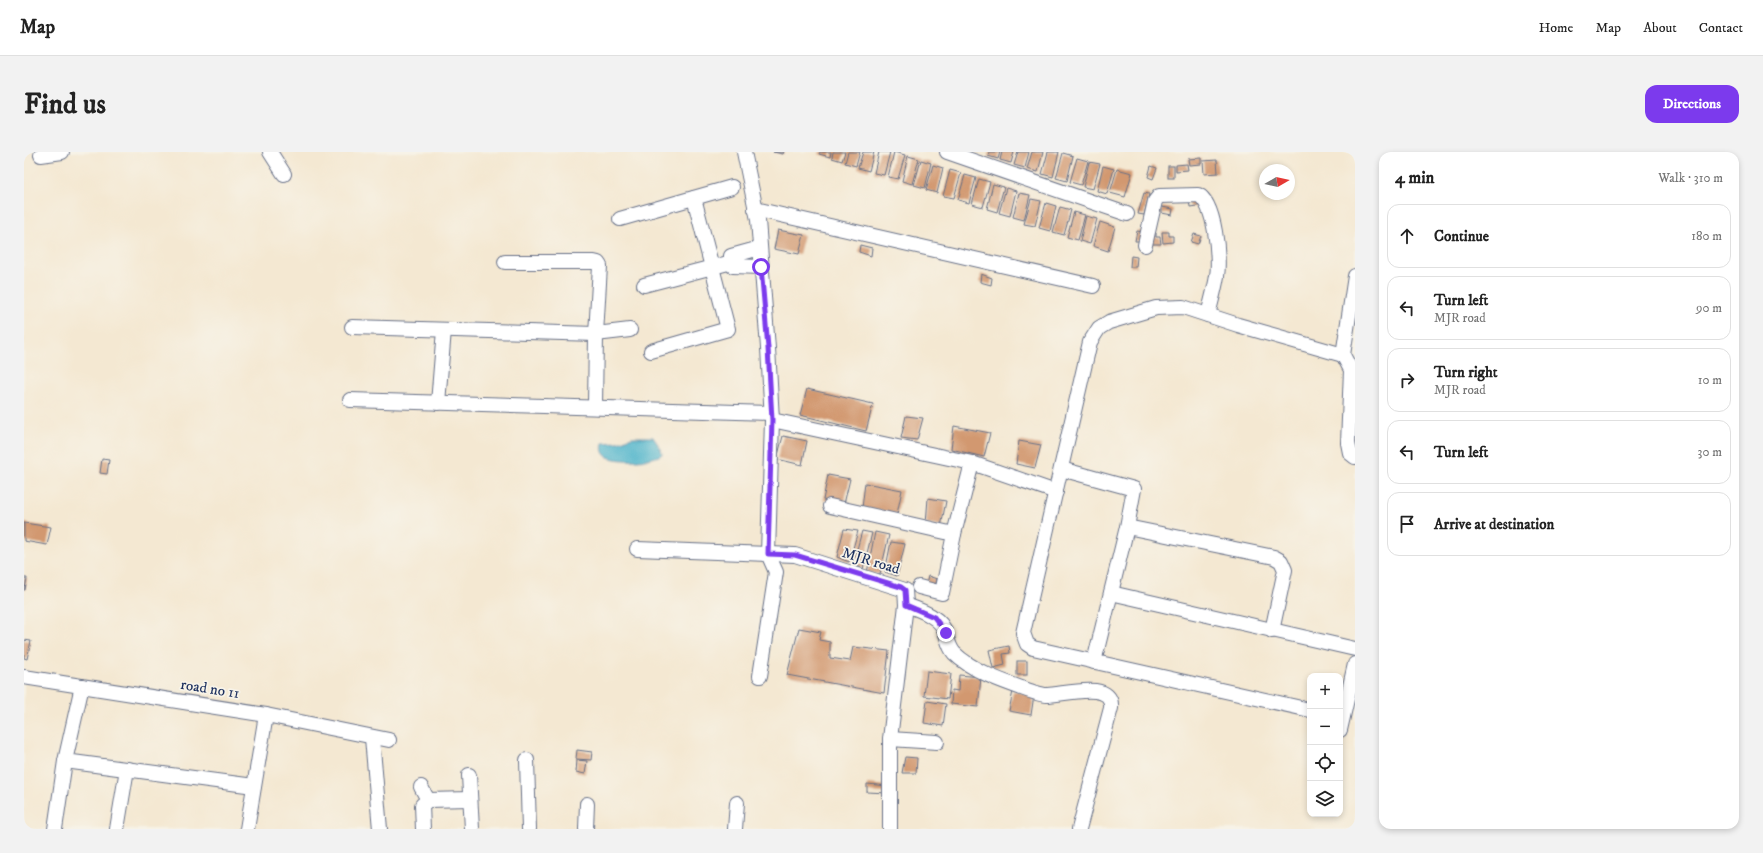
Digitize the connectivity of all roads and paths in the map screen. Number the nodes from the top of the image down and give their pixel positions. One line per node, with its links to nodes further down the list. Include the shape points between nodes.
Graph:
1 (62, 152): 5 (street)
2 (270, 152): 6 (street)
3 (744, 152): 9 (street)
4 (947, 152): 10 (street)
5 (41, 155)
6 (284, 174)
7 (732, 187): 8 (street)
8 (694, 198): 11 (street); 16 (street)
9 (756, 209): 13 (street); 20 (street)
10 (1127, 214)
11 (620, 219)
12 (1145, 245): 22 (street, via 1157,198 1162,195 1203,197 1209,208 1218,256 1217,275)
13 (760, 248): 15 (street, via 731,256); 17 (street)
14 (505, 262): 26 (street, via 598,263 600,266)
15 (732, 262): 16 (street); 17 (street, via 733,266)
16 (711, 266): 19 (street); 27 (street, via 728,329)
17 (761, 267): 33 (street)
18 (1355, 276): 21 (street)
19 (644, 285)
20 (1093, 286)
21 (1353, 293): 28 (street)
22 (1208, 315): 28 (street, via 1238,326); 36 (street, via 1183,307 1156,308 1109,322 1099,328 1090,342)
23 (352, 327): 24 (street)
24 (444, 330): 26 (street); 31 (street)
25 (630, 330): 26 (street)
26 (596, 334): 32 (street)
27 (651, 351)
28 (1343, 355): 29 (street)
29 (1353, 370): 34 (street, via 1348,442 1350,453)
30 (350, 400): 31 (street)
31 (438, 403): 32 (street)
32 (595, 407): 33 (street)
33 (771, 416): 35 (street); 42 (street)
34 (1355, 457)
35 (972, 463): 37 (street); 40 (street)
36 (1061, 469): 37 (street); 39 (street, via 1134,489)
37 (1056, 492): 48 (street, via 1023,633 1027,644 1033,648)
38 (830, 506): 40 (street)
39 (1127, 527): 44 (street); 46 (street, via 1274,557 1281,561 1285,570)
40 (954, 534): 43 (street, via 942,593)
41 (637, 549): 42 (street, MJR road)
42 (768, 554): 45 (street, MJR road, via 795,555 901,587 905,590); 50 (street, via 776,572)
43 (919, 587)
44 (1111, 593): 46 (street); 48 (street)
45 (906, 605): 57 (street, MJR road); 80 (street, via 934,617 946,633 953,652 960,659 999,681 1045,695 1094,690 1109,696 1112,701 1111,708)
46 (1272, 631): 47 (street)
47 (1355, 649)
48 (1094, 662): 53 (street)
49 (1355, 664): 54 (street)
50 (760, 676)
51 (24, 677): 52 (street, road no 11)
52 (82, 686): 55 (street, road no 11); 61 (street)
53 (1307, 709)
54 (1343, 713)
55 (266, 716): 56 (street, road no 11); 64 (street)
56 (372, 738): 58 (street, road no 11); 73 (street)
57 (890, 739): 59 (street); 79 (street, MJR road)
58 (389, 740)
59 (937, 742)
60 (527, 760): 76 (street)
61 (65, 761): 62 (street); 70 (street)
62 (127, 769): 64 (street); 71 (street)
63 (469, 775): 66 (street)
64 (254, 786): 72 (street)
65 (421, 787): 67 (street)
66 (470, 799): 67 (street); 75 (street)
67 (428, 800): 74 (street, via 422,805)
68 (737, 803): 78 (street)
69 (587, 804): 77 (street)
70 (55, 829)
71 (117, 829)
72 (247, 829)
73 (380, 829)
74 (423, 829)
75 (472, 829)
76 (529, 829)
77 (586, 829)
78 (736, 829)
79 (890, 829)
80 (1079, 829)

